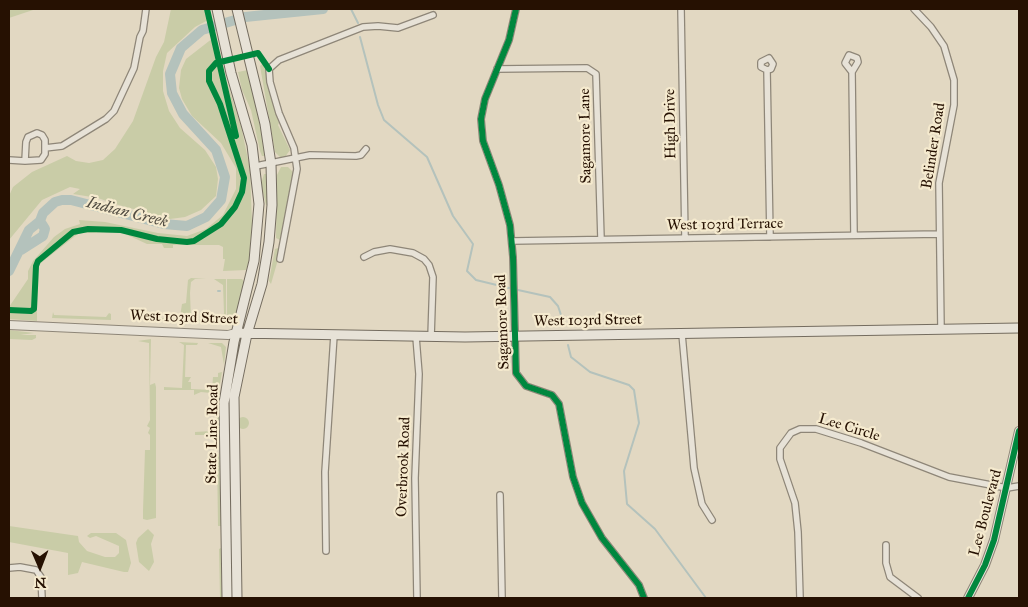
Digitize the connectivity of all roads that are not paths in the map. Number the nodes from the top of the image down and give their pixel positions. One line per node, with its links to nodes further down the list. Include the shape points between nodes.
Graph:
1 (146, 9): 11 (street, via 134,68 114,111 106,120 62,146)
2 (217, 9): 17 (main road, State Line Road, via 230,73)
3 (237, 9): 16 (main road, State Line Road)
4 (516, 9): 8 (street, Sagamore Road)
5 (681, 9): 21 (street, High Drive)
6 (914, 9): 18 (street, Belinder Road, via 944,46 954,80 954,105 939,183)
7 (433, 15): 13 (street, via 398,28 363,28 279,60 269,69 279,113)
8 (497, 69): 22 (street, Sagamore Lane, via 587,68 596,74); 23 (street, Sagamore Road, via 482,108 481,129 507,210)
9 (767, 70): 20 (street)
10 (852, 72): 19 (street)
11 (45, 148): 15 (street, via 41,160); 15 (street, via 42,135 32,133 26,142)
12 (366, 149): 13 (street, via 362,155 356,156)
13 (296, 159): 16 (street); 25 (street, via 296,180)
14 (9, 160): 15 (street)
15 (25, 161)
16 (271, 164): 17 (street); 30 (main road, State Line Road, via 268,249 262,284)
17 (256, 166): 29 (main road, State Line Road, via 257,241 251,281)
18 (939, 234): 19 (street, West 103rd Terrace); 28 (street, Belinder Road)
19 (854, 235): 20 (street, West 103rd Terrace)
20 (770, 236): 21 (street, West 103rd Terrace)
21 (686, 238): 22 (street, West 103rd Terrace)
22 (601, 239): 23 (street, West 103rd Terrace)
23 (512, 241): 33 (street, Sagamore Road)
24 (364, 257): 35 (street, via 390,249 413,253 424,259 432,277)
25 (280, 259)
26 (9, 325): 29 (street, West 103rd Street)
27 (1019, 328): 28 (main road, West 103rd Street)
28 (941, 329): 31 (main road, West 103rd Street)
29 (236, 333): 30 (main road, West 103rd Street); 45 (main road, State Line Road, via 224,403)
30 (247, 334): 32 (main road, West 103rd Street); 46 (main road, State Line Road, via 233,414)
31 (682, 334): 33 (main road, West 103rd Street); 40 (street, via 694,468 702,504)
32 (334, 336): 34 (main road, West 103rd Street); 42 (street, via 325,472)
33 (515, 336): 35 (main road, West 103rd Street); 49 (street, Sagamore Road, via 516,373 526,386 552,395 560,404 573,477 582,503 602,538 639,585)
34 (416, 337): 35 (main road, West 103rd Street); 47 (street, Overbrook Road, via 419,374 415,488)
35 (432, 337)
36 (1019, 431): 38 (street, Lee Boulevard)
37 (1019, 486): 38 (street)
38 (1007, 488): 50 (street, Lee Circle, via 949,477 816,429 800,429 791,433 780,448 780,459 795,503); 52 (street, Lee Boulevard, via 985,565)
39 (500, 495): 48 (street)
40 (712, 520)
41 (886, 545): 51 (street, via 890,577)
42 (326, 551)
43 (9, 568): 44 (street, via 36,570 41,577)
44 (42, 598)
45 (227, 598)
46 (237, 598)
47 (417, 598)
48 (502, 598)
49 (644, 598)
50 (800, 598)
51 (918, 598)
52 (968, 598)

